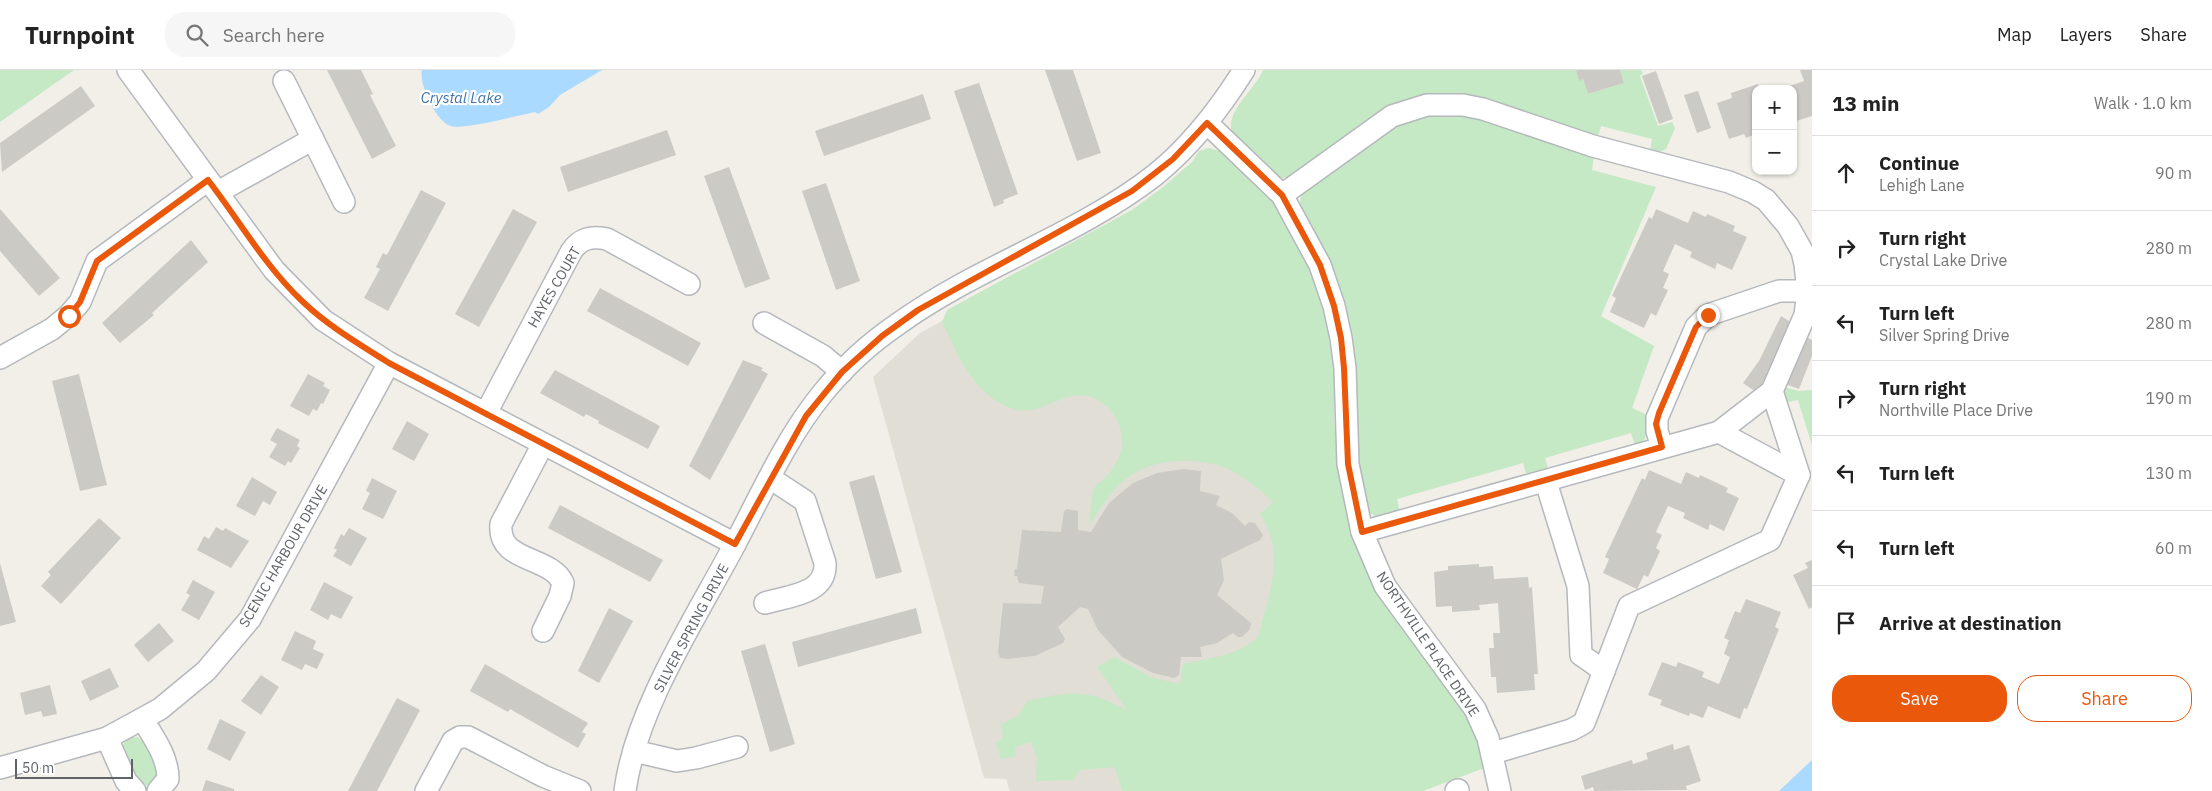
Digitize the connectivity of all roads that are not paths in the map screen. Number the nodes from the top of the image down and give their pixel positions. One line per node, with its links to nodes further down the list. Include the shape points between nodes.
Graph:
1 (128, 70): 6 (street)
2 (1244, 70): 4 (street, SILVER SPRING DRIVE)
3 (284, 81): 5 (street)
4 (1207, 123): 7 (street, NORTHVILLE PLACE DRIVE); 14 (street, SILVER SPRING DRIVE, via 1173,159 1132,191 918,310 882,336)
5 (313, 139): 6 (street); 8 (street)
6 (213, 186): 12 (street, via 97,261 80,302 69,316); 13 (street, via 274,270 302,302 345,336)
7 (1282, 195): 10 (street, via 1392,116 1427,105 1463,105 1754,192 1776,210 1796,238 1805,264); 23 (street, NORTHVILLE PLACE DRIVE, via 1320,265 1334,306 1344,368 1348,464)
8 (344, 202)
9 (689, 284): 16 (street, HAYES COURT, via 607,239 593,237 581,240 571,252)
10 (1808, 291): 15 (street, via 1805,315); 19 (street, via 1779,291 1702,319 1657,418)
11 (764, 323): 14 (street, via 823,356)
12 (0, 358)
13 (389, 363): 16 (street); 28 (street, SCENIC HARBOUR DRIVE, via 250,619 228,648 192,684)
14 (842, 372): 21 (street, SILVER SPRING DRIVE, via 806,416)
15 (1772, 391): 17 (street); 20 (street)
16 (486, 413): 18 (street)
17 (1719, 432): 19 (street); 20 (street)
18 (544, 444): 24 (street); 26 (street, via 501,524 500,533 506,546 555,573 563,583)
19 (1662, 447): 22 (street)
20 (1800, 475): 27 (street, via 1770,540 1629,606)
21 (770, 478): 24 (street, SILVER SPRING DRIVE); 25 (street, via 805,501 826,570 820,584 812,589)
22 (1546, 482): 23 (street); 27 (street, via 1578,586 1581,655)
23 (1362, 532): 32 (street, NORTHVILLE PLACE DRIVE, via 1386,586 1474,709)
24 (735, 544): 31 (street, SILVER SPRING DRIVE, via 660,685)
25 (766, 603)
26 (543, 631)
27 (1604, 671): 32 (street, via 1584,723 1571,730)
28 (143, 720): 29 (street, SCENIC HARBOUR DRIVE); 35 (street, via 168,770 168,779)
29 (107, 738): 33 (street, SCENIC HARBOUR DRIVE); 34 (street, via 126,781)
30 (737, 747): 31 (street, via 677,760)
31 (634, 750): 38 (street, SILVER SPRING DRIVE)
32 (1493, 753): 39 (street, NORTHVILLE PLACE DRIVE)
33 (0, 768)
34 (135, 791)
35 (158, 791)
36 (426, 791): 37 (street, via 453,741 468,737 549,779)
37 (580, 791)
38 (626, 791)
39 (1500, 791)

